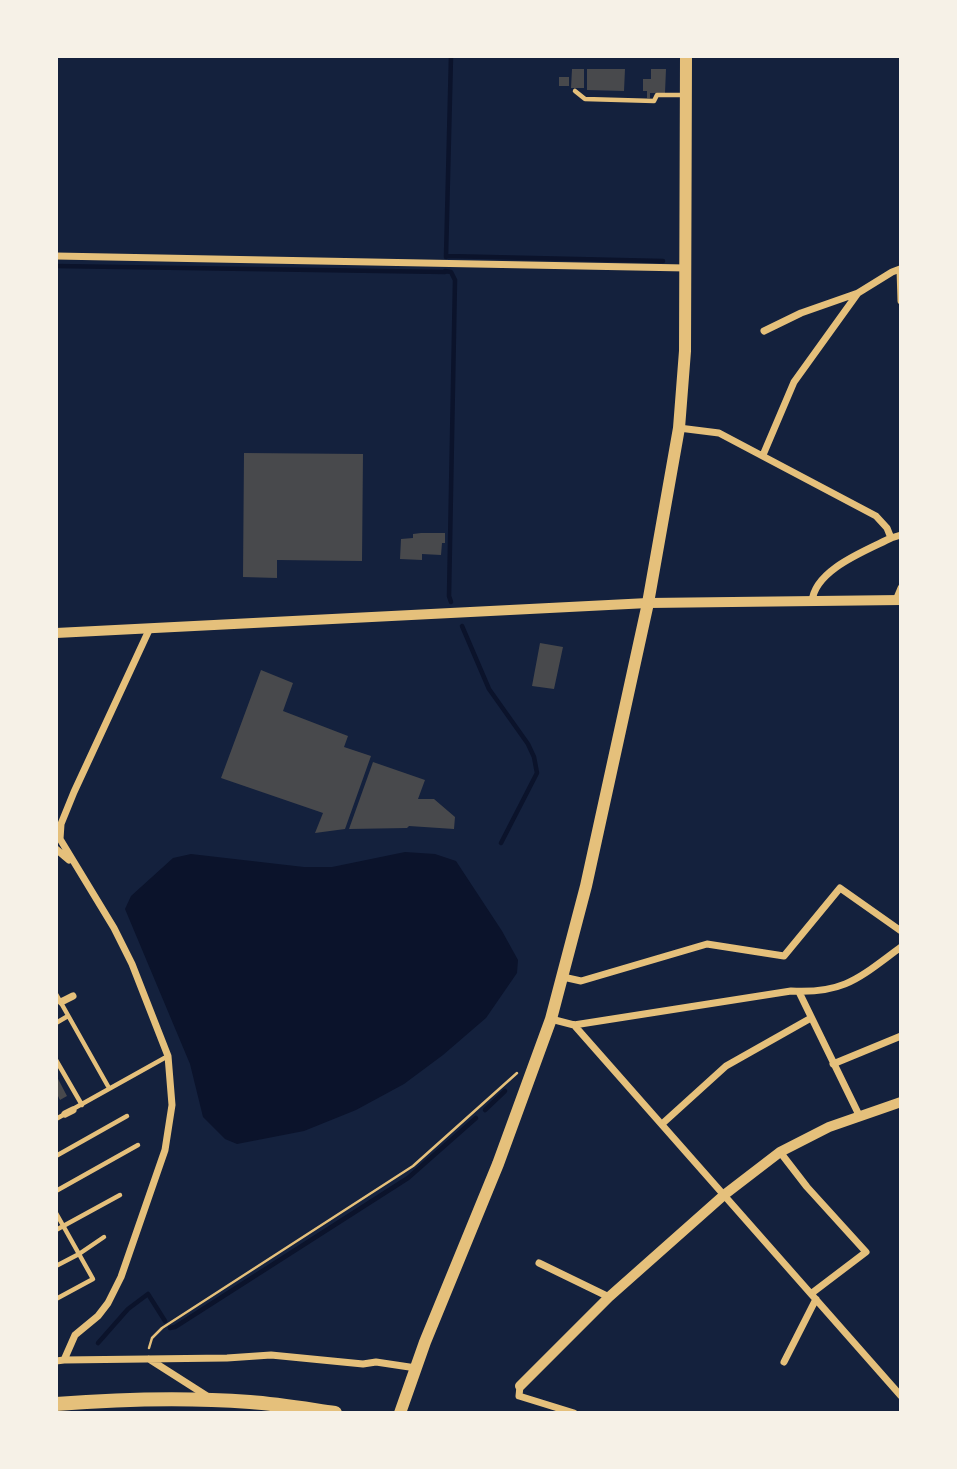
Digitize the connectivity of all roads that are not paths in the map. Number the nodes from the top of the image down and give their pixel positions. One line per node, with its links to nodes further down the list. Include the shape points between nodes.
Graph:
1 (687, 56): 3 (main road)
2 (575, 91): 3 (lane, via 585,99 654,101 657,95)
3 (686, 95): 5 (main road)
4 (56, 256): 5 (street)
5 (686, 268): 9 (main road)
6 (858, 293): 7 (street, via 900,269); 8 (street); 10 (street, via 794,382)
7 (901, 301)
8 (764, 331)
9 (680, 428): 10 (street, via 719,433); 16 (main road)
10 (763, 455): 12 (street, via 876,516)
11 (901, 535): 12 (street)
12 (891, 538): 15 (street, via 845,561 818,583)
13 (901, 589): 14 (street)
14 (899, 600): 15 (street)
15 (812, 602): 16 (street)
16 (648, 603): 17 (street); 23 (main road)
17 (150, 628): 18 (street); 20 (street, via 61,824 60,839)
18 (56, 634)
19 (56, 849): 20 (street)
20 (73, 863): 34 (street, via 132,964)
21 (901, 931): 23 (street, via 840,888 784,956 707,944 581,981)
22 (901, 947): 24 (street, via 850,984)
23 (563, 976): 30 (main road)
24 (799, 992): 29 (street); 32 (street)
25 (56, 994): 27 (lane)
26 (73, 996): 27 (street)
27 (61, 1002): 28 (lane)
28 (68, 1016): 31 (lane); 37 (lane)
29 (811, 1018): 36 (street); 45 (street, via 726,1066)
30 (551, 1019): 32 (street); 65 (main road)
31 (56, 1023)
32 (574, 1025): 45 (street)
33 (901, 1036): 36 (street)
34 (168, 1056): 37 (lane); 63 (street, via 173,1105 165,1150 115,1291 98,1316 75,1335)
35 (56, 1060): 39 (lane)
36 (834, 1064): 42 (street)
37 (109, 1088): 39 (lane)
38 (901, 1102): 42 (street)
39 (82, 1105): 40 (lane)
40 (73, 1110): 41 (street)
41 (65, 1114): 44 (lane)
42 (859, 1115): 47 (street)
43 (127, 1116): 48 (lane)
44 (56, 1119)
45 (662, 1124): 51 (street)
46 (138, 1145): 49 (lane)
47 (780, 1152): 51 (street); 59 (street, via 866,1252)
48 (56, 1156)
49 (56, 1191)
50 (120, 1195): 53 (lane)
51 (723, 1195): 59 (street); 60 (street)
52 (56, 1213): 53 (lane)
53 (63, 1226): 54 (lane); 56 (lane)
54 (56, 1230)
55 (104, 1237): 56 (lane)
56 (79, 1255): 58 (lane); 61 (lane, via 93,1279)
57 (539, 1263): 60 (street)
58 (56, 1266)
59 (814, 1296): 64 (street); 67 (street)
60 (608, 1297): 66 (street)
61 (56, 1300)
62 (149, 1359): 63 (street); 65 (street, via 271,1355); 68 (street)
63 (60, 1361)
64 (784, 1362)
65 (416, 1368): 71 (main road)
66 (520, 1386): 72 (street, via 519,1396)
67 (901, 1396)
68 (214, 1400): 69 (highway); 70 (highway)
69 (56, 1405)
70 (335, 1413)
71 (400, 1413)
72 (574, 1413)

